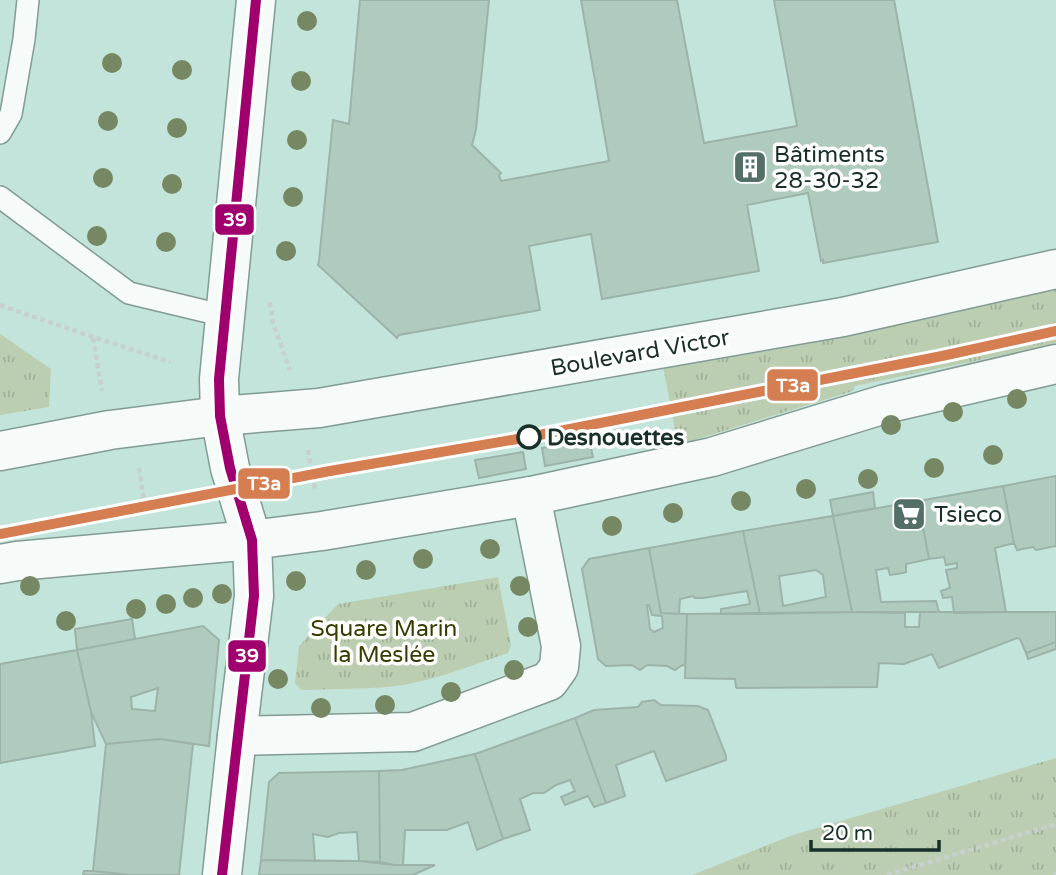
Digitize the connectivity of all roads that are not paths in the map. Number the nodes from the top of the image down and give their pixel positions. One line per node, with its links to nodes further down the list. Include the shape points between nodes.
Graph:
1 (28, 0): 3 (lane, via 10,114)
2 (256, 0): 6 (main road)
3 (0, 133)
4 (0, 197): 6 (lane, via 129,293)
5 (1056, 269): 8 (main road, Boulevard Victor, via 843,317 319,408)
6 (225, 316): 8 (main road)
7 (1056, 364): 10 (main road, via 885,404 712,457)
8 (220, 416): 9 (main road, Boulevard Victor); 11 (main road)
9 (0, 451)
10 (531, 496): 11 (main road); 13 (main road, via 561,646 559,667 550,681 413,732)
11 (252, 540): 12 (main road); 13 (main road, via 254,596)
12 (0, 564)
13 (237, 736): 14 (main road)
14 (222, 875)

